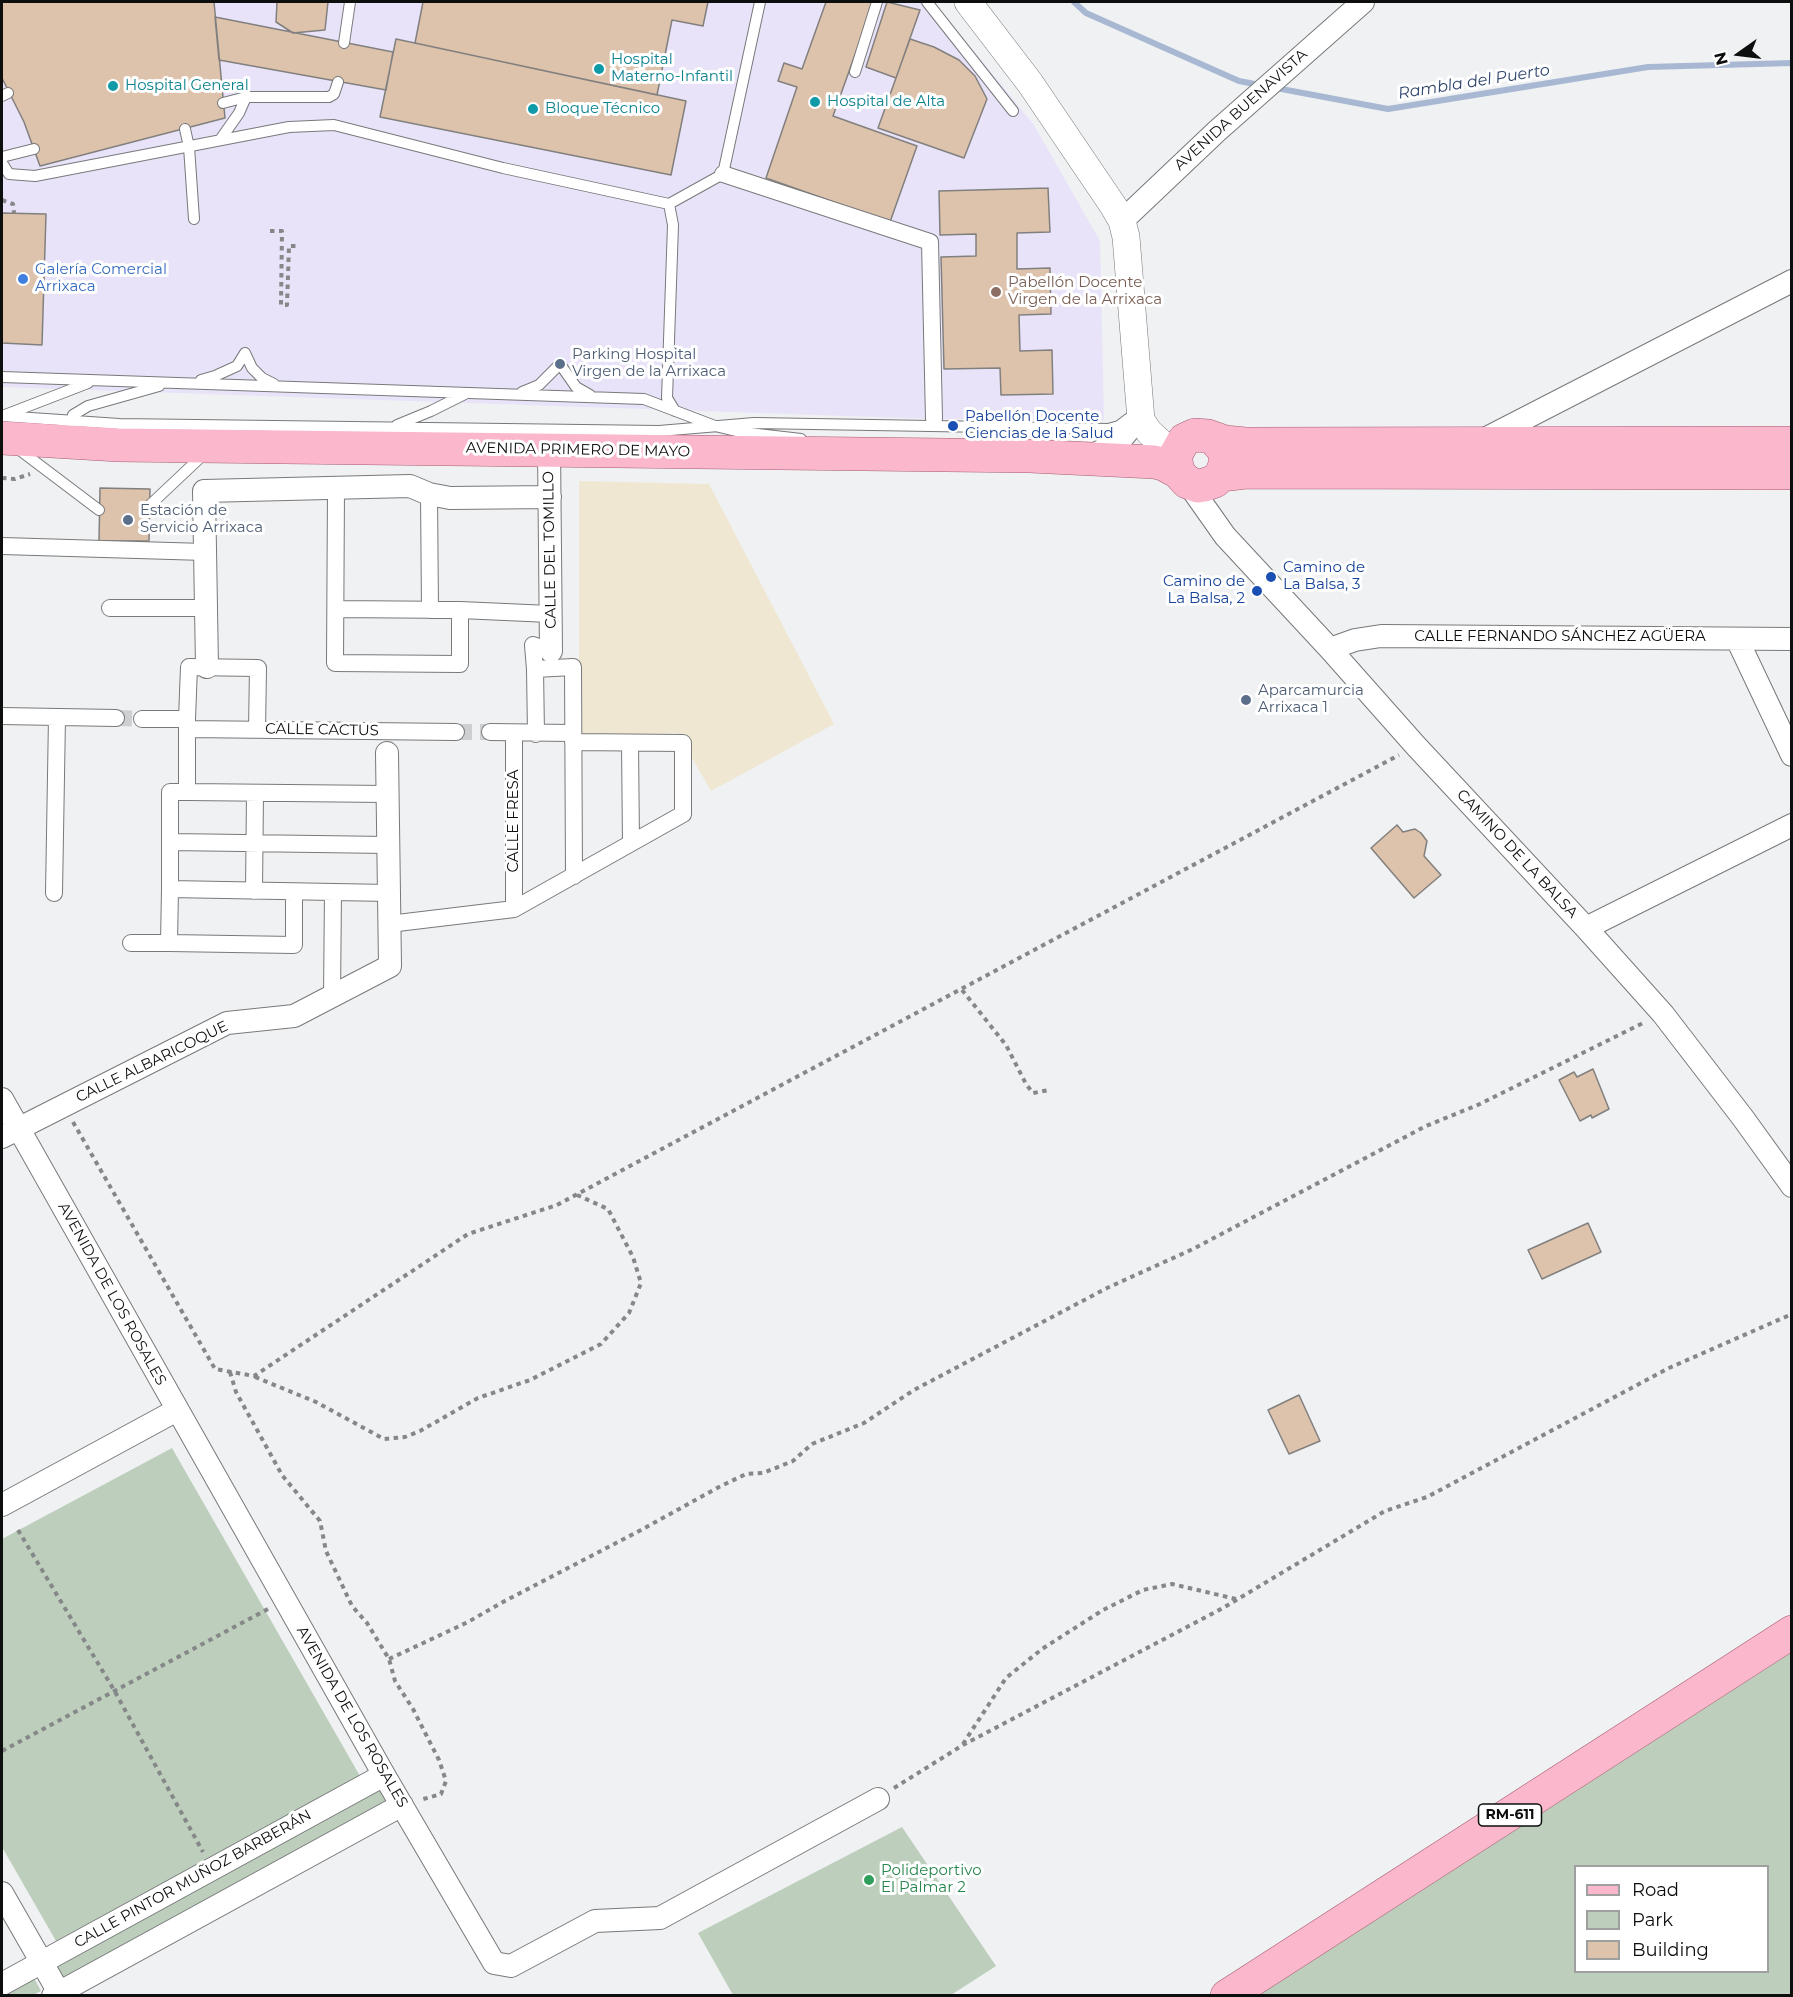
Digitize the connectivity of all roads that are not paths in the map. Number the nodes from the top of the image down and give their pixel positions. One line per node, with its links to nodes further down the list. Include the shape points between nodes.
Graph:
1 (350, 2): 7 (lane)
2 (760, 2): 19 (lane)
3 (877, 2): 8 (lane)
4 (927, 2): 12 (lane)
5 (968, 2): 22 (street, via 1030,83)
6 (1363, 2): 22 (street, AVENIDA BUENAVISTA, via 1299,56)
7 (344, 43)
8 (855, 72)
9 (338, 82): 10 (lane, via 329,98)
10 (246, 97): 11 (lane); 14 (lane)
11 (223, 103)
12 (1013, 111)
13 (184, 129): 15 (lane)
14 (220, 140): 15 (lane); 20 (lane, via 289,127 333,125)
15 (189, 147): 18 (lane, via 35,176 9,174); 21 (lane)
16 (34, 149): 17 (lane)
17 (2, 157)
18 (2, 163)
19 (723, 174): 20 (lane); 35 (street, via 930,242)
20 (669, 204): 29 (lane, via 673,225)
21 (194, 219)
22 (1122, 221): 45 (street)
23 (1791, 281): 41 (street)
24 (2, 377): 25 (lane)
25 (94, 380): 26 (lane); 39 (lane)
26 (171, 383): 27 (lane); 38 (lane, via 88,406 73,415)
27 (190, 383): 28 (lane); 28 (lane, via 237,366 245,353 262,378)
28 (278, 386): 30 (lane)
29 (667, 389): 33 (lane); 34 (lane)
30 (467, 393): 31 (lane); 37 (lane)
31 (509, 394): 32 (lane); 32 (lane, via 539,385 561,364 576,387)
32 (603, 397): 33 (lane)
33 (647, 400): 34 (lane)
34 (675, 412): 36 (lane)
35 (934, 419)
36 (714, 426): 37 (lane, via 667,431); 45 (lane, via 754,423 1107,429 1119,426 1137,405); 46 (lane, via 748,434 800,438)
37 (390, 428): 38 (lane); 43 (lane)
38 (75, 432): 39 (main road, AVENIDA PRIMERO DE MAYO); 42 (main road, AVENIDA PRIMERO DE MAYO)
39 (14, 438): 53 (lane)
40 (1791, 443): 41 (main road)
41 (1473, 445): 45 (main road, via 1245,444)
42 (214, 446): 43 (main road, AVENIDA PRIMERO DE MAYO); 52 (lane)
43 (336, 447): 44 (main road, AVENIDA PRIMERO DE MAYO)
44 (549, 449): 46 (main road, AVENIDA PRIMERO DE MAYO); 51 (street, CALLE DEL TOMILLO)
45 (1178, 449): 47 (main road, AVENIDA PRIMERO DE MAYO); 47 (street, via 1132,427 1119,441); 48 (main road, via 1246,472); 64 (street, CAMINO DE LA BALSA, via 1225,536)
46 (845, 453): 47 (main road, AVENIDA PRIMERO DE MAYO)
47 (1080, 460)
48 (1791, 472)
49 (336, 488): 50 (street, via 410,486); 55 (street, via 204,490); 58 (street)
50 (429, 494): 51 (street, via 450,498); 59 (street)
51 (550, 497): 61 (street, CALLE DEL TOMILLO)
52 (150, 505)
53 (99, 510)
54 (2, 546): 55 (street)
55 (205, 552): 56 (street)
56 (206, 608): 57 (street); 66 (street)
57 (110, 609)
58 (336, 609): 59 (street); 60 (street, via 335,663 460,664)
59 (430, 610): 60 (street)
60 (460, 610): 61 (street)
61 (550, 614): 65 (street, CALLE DEL TOMILLO)
62 (1737, 639): 63 (street, CALLE FERNANDO SÁNCHEZ AGÜERA); 64 (street, CALLE FERNANDO SÁNCHEZ AGÜERA, via 1381,636); 81 (street)
63 (1791, 639)
64 (1330, 649): 99 (street, CAMINO DE LA BALSA)
65 (551, 651): 67 (street, via 533,645)
66 (198, 667): 72 (street); 73 (street, via 258,668)
67 (535, 669): 77 (street); 78 (street, via 573,668)
68 (2, 716): 69 (street)
69 (57, 717): 70 (street); 95 (street)
70 (116, 718)
71 (142, 719): 72 (street, CALLE CACTUS)
72 (187, 724): 73 (street, CALLE CACTUS); 82 (street)
73 (257, 730): 74 (street, CALLE CACTUS)
74 (456, 732)
75 (490, 732): 76 (street)
76 (514, 733): 77 (street); 97 (street, CALLE FRESA)
77 (536, 734): 78 (street)
78 (573, 738): 79 (street); 90 (street)
79 (630, 742): 88 (street); 88 (street, via 683,743 683,814)
80 (387, 753): 84 (street, CALLE ALBARICOQUE)
81 (1791, 755)
82 (187, 792): 83 (street); 86 (street, via 171,792)
83 (255, 793): 84 (street); 87 (street)
84 (387, 794): 89 (street, CALLE ALBARICOQUE)
85 (1791, 825): 99 (street)
86 (170, 842): 87 (street); 91 (street)
87 (255, 843): 89 (street); 92 (street)
88 (631, 843): 90 (street)
89 (388, 845): 96 (street, CALLE ALBARICOQUE)
90 (574, 876): 97 (street)
91 (170, 890): 92 (street); 101 (street)
92 (254, 891): 93 (street)
93 (294, 892): 94 (street); 101 (street, via 294,945)
94 (333, 892): 96 (street); 102 (street)
95 (54, 893)
96 (389, 893): 98 (street, CALLE ALBARICOQUE)
97 (514, 909): 98 (street)
98 (389, 924): 102 (street, CALLE ALBARICOQUE, via 390,966)
99 (1586, 928): 105 (street, CAMINO DE LA BALSA, via 1663,1014)
100 (131, 943): 101 (street)
101 (170, 943)
102 (333, 996): 104 (street, CALLE ALBARICOQUE, via 294,1016 227,1023)
103 (2, 1099): 104 (street, AVENIDA DE LOS ROSALES)
104 (10, 1132): 106 (street, AVENIDA DE LOS ROSALES)
105 (1789, 1178)
106 (177, 1410): 107 (street); 109 (street, AVENIDA DE LOS ROSALES)
107 (2, 1505)
108 (1791, 1632): 116 (main road, RM-611)
109 (384, 1775): 111 (street, AVENIDA DE LOS ROSALES); 113 (street, CALLE PINTOR MUÑOZ BARBERÁN)
110 (878, 1798): 111 (street, AVENIDA DE LOS ROSALES, via 660,1918 596,1921 511,1966 494,1963)
111 (402, 1804): 115 (street)
112 (2, 1893): 113 (street)
113 (41, 1962): 114 (street, CALLE PINTOR MUÑOZ BARBERÁN); 115 (street)
114 (2, 1984)
115 (58, 1994)
116 (1227, 1995)

